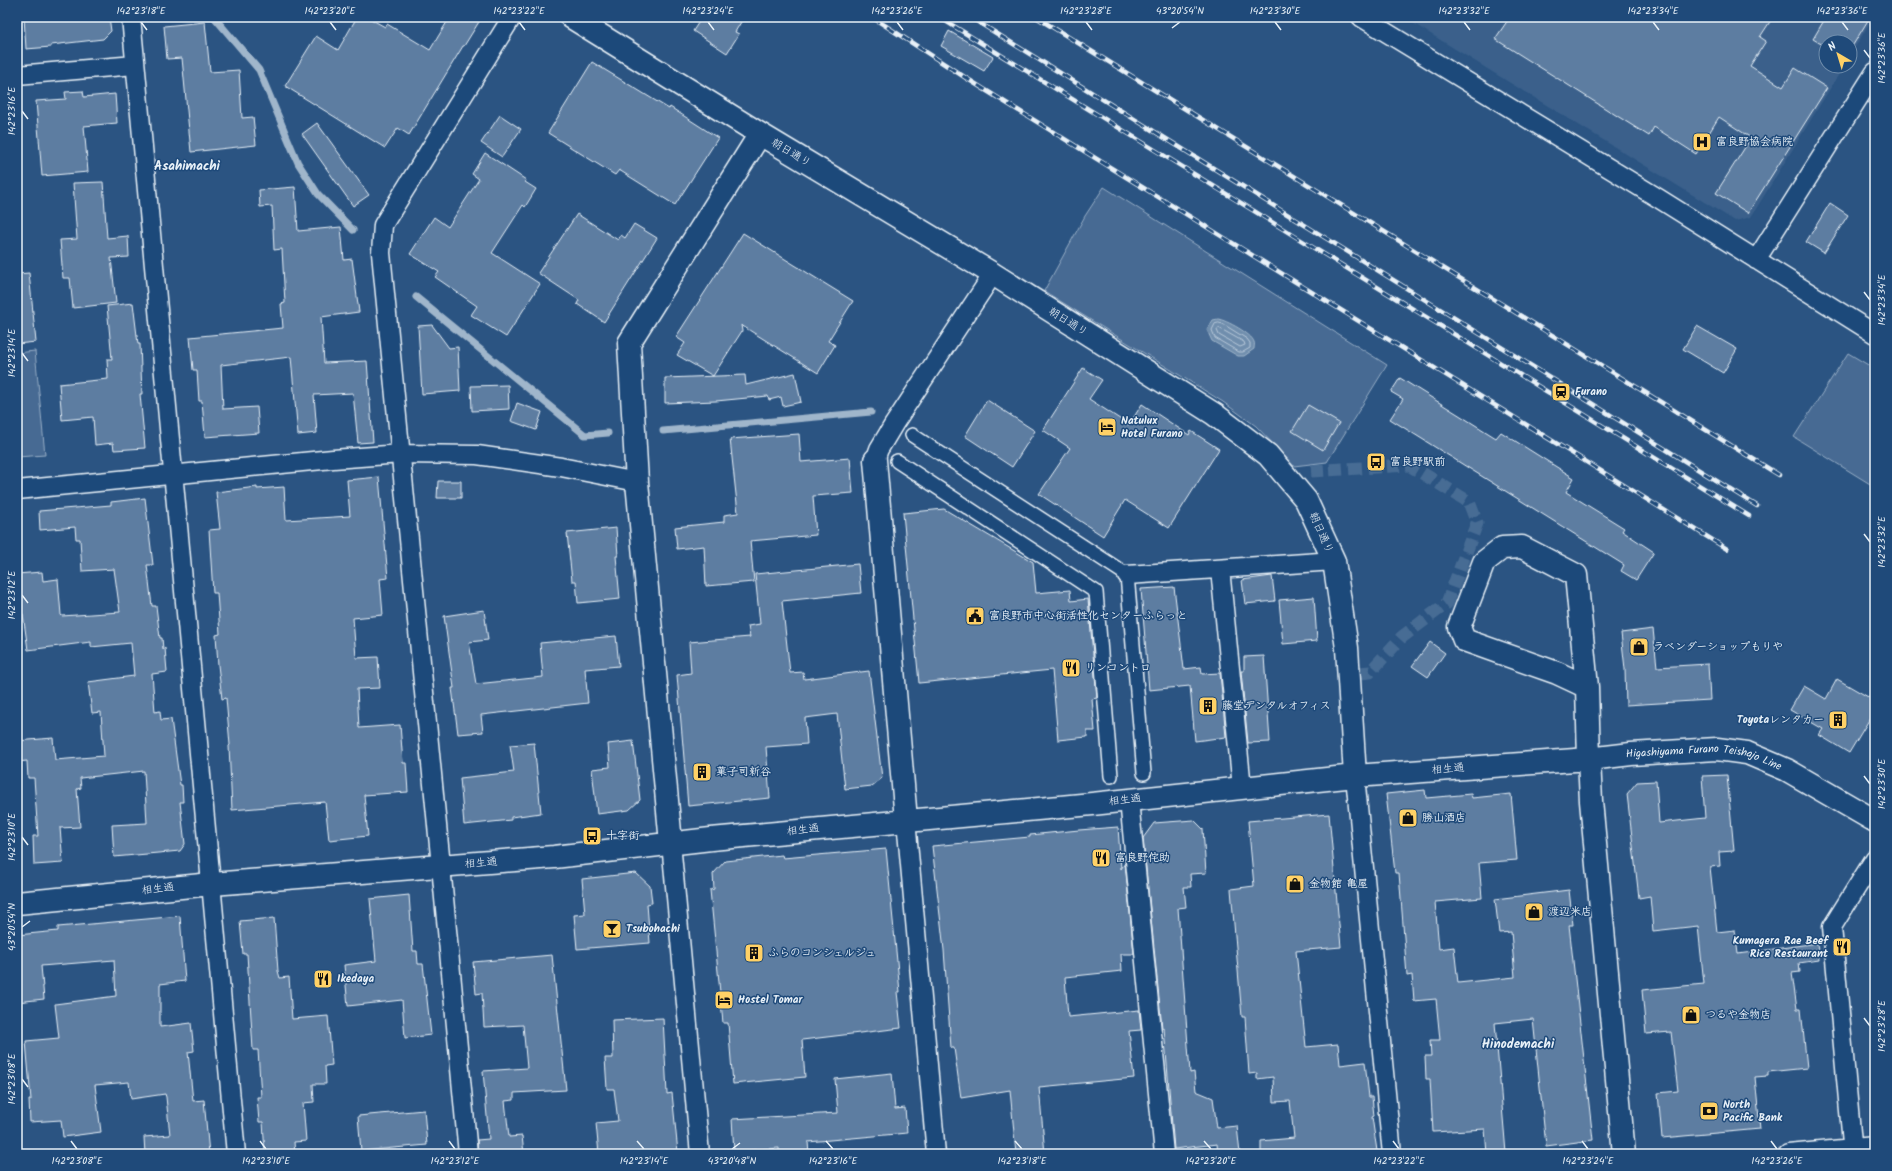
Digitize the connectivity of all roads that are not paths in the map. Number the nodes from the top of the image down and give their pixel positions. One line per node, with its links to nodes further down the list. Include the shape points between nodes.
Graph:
1 (131, 17): 5 (street)
2 (512, 17): 13 (street, via 383,225 381,253)
3 (571, 17): 8 (street, 朝日通り)
4 (1361, 17): 9 (street)
5 (135, 65): 7 (street); 16 (street)
6 (1875, 72): 9 (street)
7 (17, 75)
8 (760, 134): 10 (street, 朝日通り); 17 (street, via 629,342)
9 (1756, 260): 11 (street)
10 (994, 274): 14 (street, via 903,411); 19 (street, 朝日通り, via 1214,414 1268,455 1306,500)
11 (1875, 334)
12 (912, 436): 21 (street)
13 (401, 454): 16 (street); 17 (street, via 477,455); 33 (street)
14 (875, 460): 29 (street)
15 (897, 461): 25 (street, via 1096,592)
16 (173, 475): 18 (street); 34 (street)
17 (637, 482): 31 (street)
18 (17, 490)
19 (1334, 561): 20 (street); 26 (street, 朝日通り, via 1347,648)
20 (1220, 569): 21 (street); 27 (street)
21 (1127, 575): 24 (street)
22 (1587, 687): 22 (street, via 1557,673 1464,640 1460,627 1484,562 1502,548 1522,547 1576,575); 23 (street)
23 (1589, 758): 26 (street, 相生通); 30 (street, Higashiyama Furano Teishajo Line, via 1717,749 1747,754 1787,770); 44 (street)
24 (1144, 773)
25 (1111, 776)
26 (1355, 776): 27 (street, 相生通); 43 (street)
27 (1242, 788): 28 (street, 相生通)
28 (1129, 800): 29 (street, 相生通); 42 (street)
29 (906, 820): 31 (street, 相生通); 41 (street)
30 (1875, 821)
31 (671, 844): 33 (street, 相生通); 40 (street)
32 (1875, 858): 37 (street, via 1832,927)
33 (442, 866): 34 (street, 相生通); 39 (street)
34 (212, 884): 35 (street, 相生通); 38 (street)
35 (17, 903)
36 (1875, 1146): 37 (street)
37 (1853, 1151): 45 (street)
38 (236, 1154)
39 (468, 1154)
40 (700, 1154)
41 (936, 1154)
42 (1164, 1154)
43 (1392, 1154)
44 (1624, 1154)
45 (1788, 1154)

